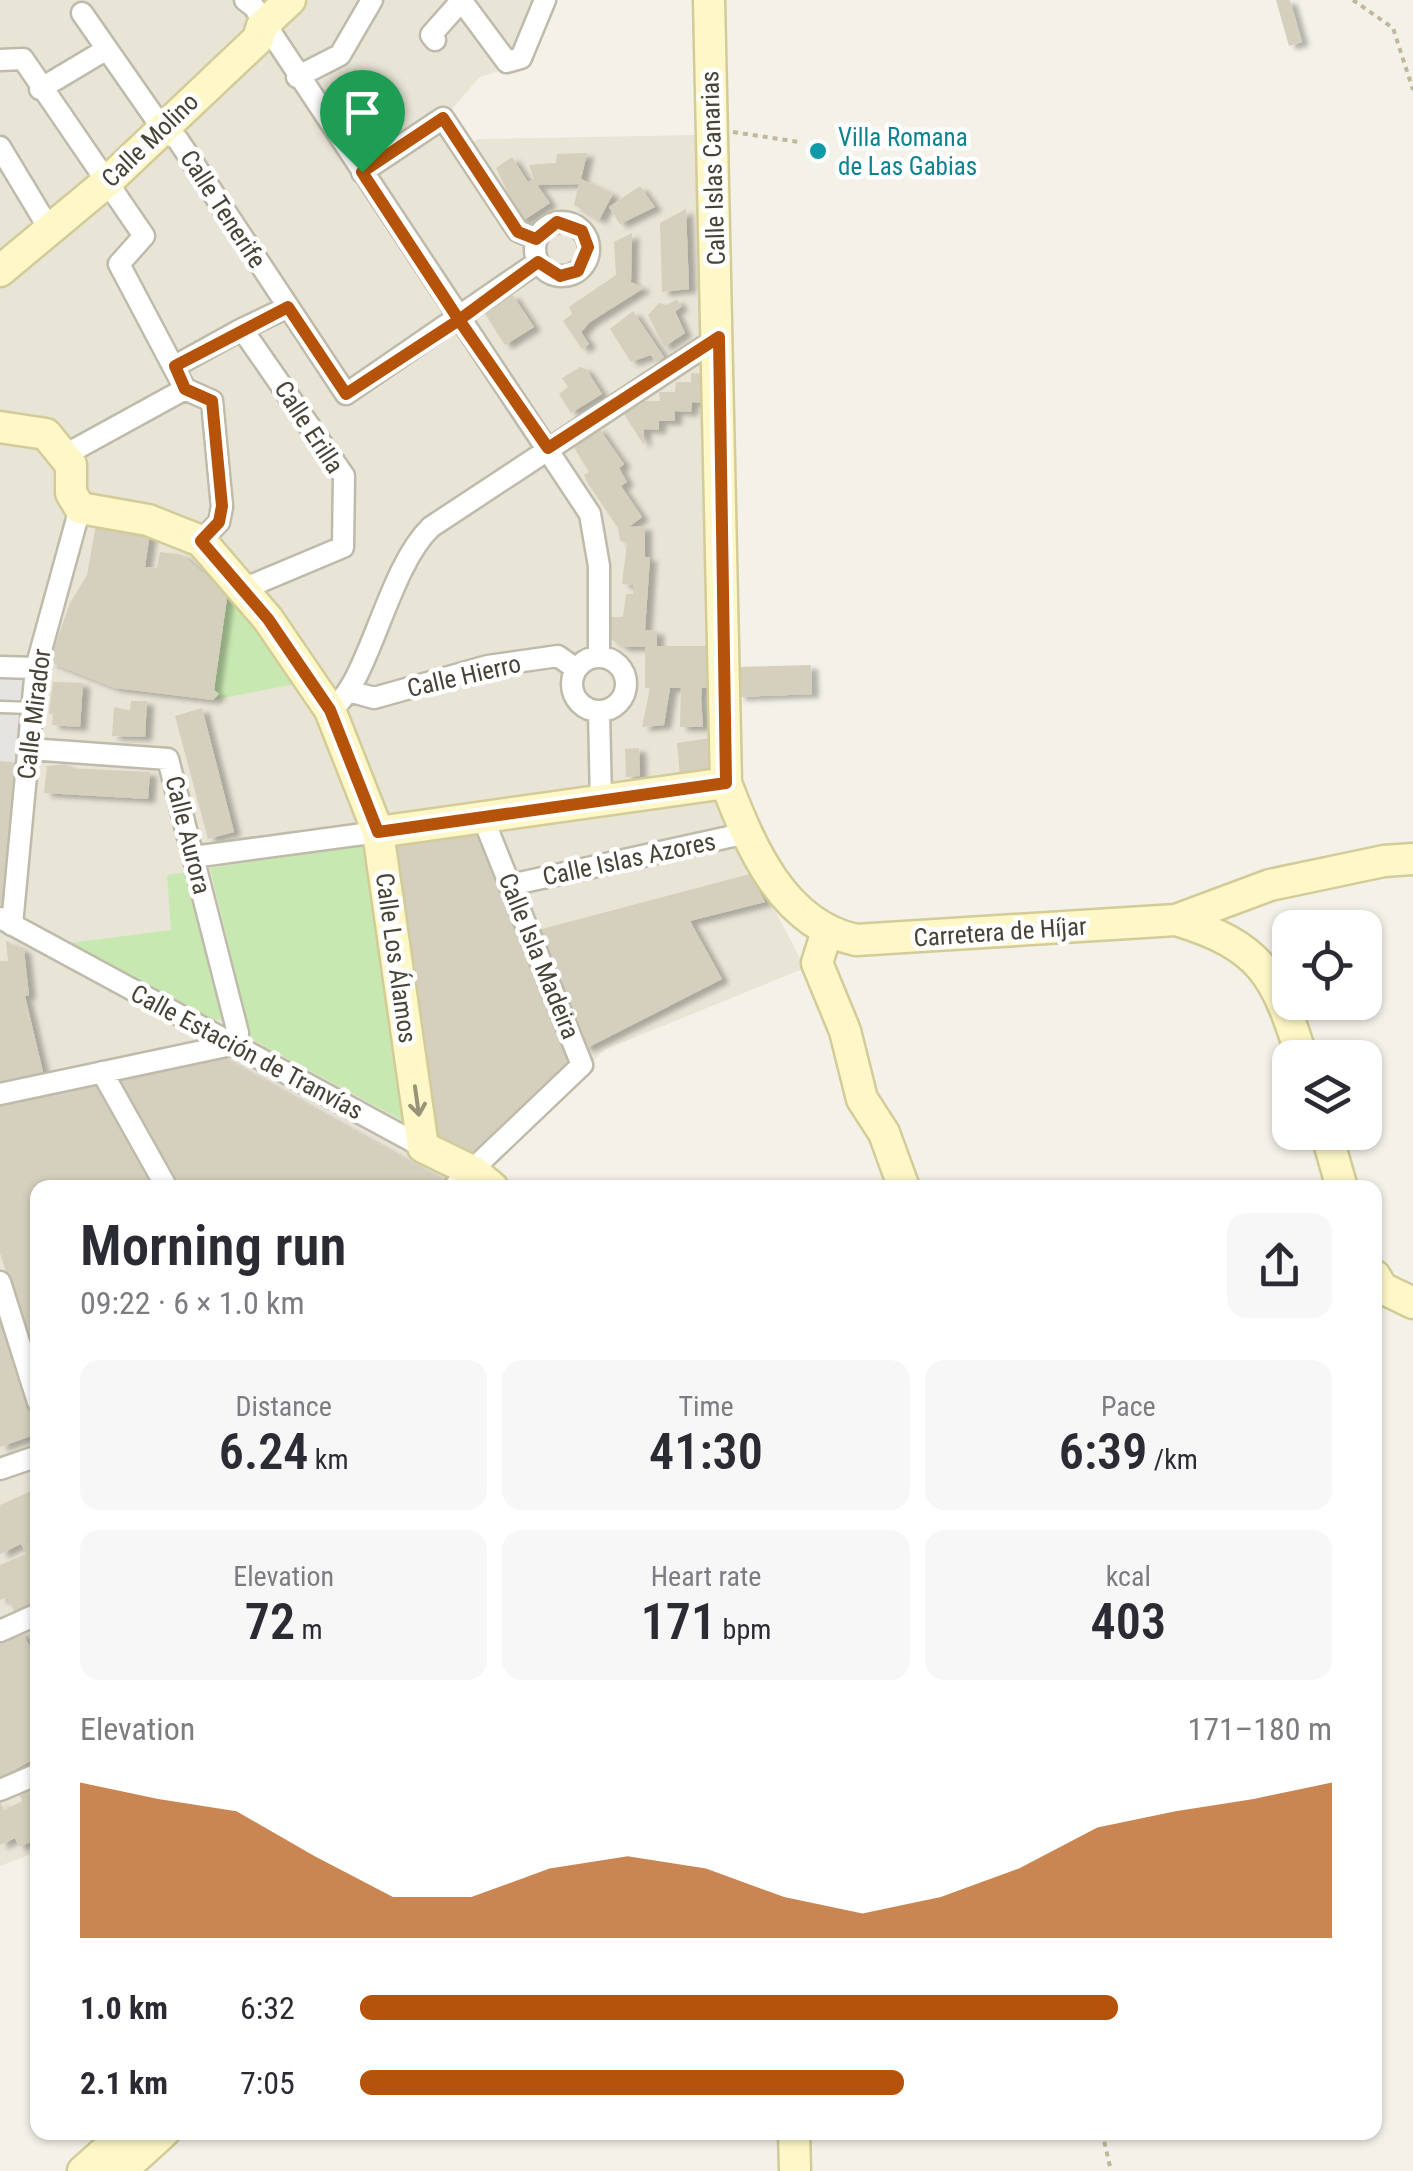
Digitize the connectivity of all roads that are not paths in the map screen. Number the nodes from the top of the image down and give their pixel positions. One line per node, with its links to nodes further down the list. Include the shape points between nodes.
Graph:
1 (245, 0): 7 (street)
2 (290, 0): 7 (street, Calle Molino)
3 (372, 0): 11 (street, via 340,55)
4 (545, 0): 8 (street, via 521,58 506,62 462,0 431,35)
5 (708, 0): 24 (street, Calle Islas Canarias)
6 (82, 13): 9 (street, Calle Tenerife)
7 (262, 26): 11 (street); 13 (street, Calle Molino, via 258,39)
8 (435, 40)
9 (107, 50): 12 (street); 13 (street, Calle Tenerife)
10 (0, 60): 12 (street, via 23,59)
11 (296, 77): 15 (street)
12 (40, 89): 16 (street)
13 (162, 128): 16 (street, Calle Molino); 21 (street, Calle Tenerife, via 178,140)
14 (0, 146): 17 (street)
15 (362, 172): 18 (street, via 443,118 518,232); 22 (street)
16 (108, 181): 17 (street, Calle Molino); 25 (street, via 144,236 118,264)
17 (50, 230): 20 (street, Calle Molino)
18 (536, 239): 19 (street); 19 (street, via 548,225 566,222 582,231 588,247 584,264 569,275 551,274)
19 (538, 262): 22 (street)
20 (0, 272)
21 (288, 307): 22 (street, Calle Tenerife, via 346,394); 23 (street)
22 (459, 320): 28 (street)
23 (242, 329): 25 (street); 32 (street, Calle Erilla, via 344,476 343,547)
24 (719, 337): 28 (street); 42 (street, Calle Islas Canarias)
25 (175, 366): 26 (street)
26 (185, 389): 29 (street); 31 (street, via 212,401 222,506 219,522)
27 (0, 427): 29 (street, via 46,434)
28 (548, 448): 33 (street, via 597,536); 37 (street, via 416,541)
29 (63, 456): 30 (street)
30 (80, 508): 31 (street, Calle Los Álamos, via 148,520); 35 (street, Calle Mirador)
31 (201, 541): 32 (street, Calle Los Álamos)
32 (243, 589): 37 (street, Calle Los Álamos)
33 (599, 657): 36 (street); 40 (street, via 616,663 626,679 622,697)
34 (0, 668): 35 (street)
35 (36, 668): 39 (street, Calle Mirador)
36 (576, 669): 37 (street, Calle Hierro, via 558,656); 40 (street, via 574,694)
37 (340, 700): 45 (street, Calle Los Álamos)
38 (1, 707): 39 (lane)
39 (33, 708): 41 (street, Calle Mirador)
40 (599, 711): 43 (street)
41 (29, 749): 47 (street, Calle Aurora, via 168,759); 51 (street, Calle Mirador)
42 (726, 783): 43 (street); 46 (street)
43 (601, 802): 44 (street)
44 (483, 818): 45 (street); 49 (street, Calle Isla Madeira)
45 (378, 832): 47 (street); 57 (street, Calle Los Álamos, one-way to 57)
46 (747, 833): 49 (street, Calle Islas Azores); 52 (street, via 794,910)
47 (193, 858): 54 (street, Calle Aurora, via 238,1033)
48 (1413, 860): 50 (street, via 1270,886)
49 (510, 885): 61 (street, Calle Isla Madeira, via 582,1066)
50 (1176, 920): 52 (street, Carretera de Híjar, via 878,941); 53 (street, via 1220,933 1248,952 1268,973)
51 (6, 921): 54 (street, Calle Estación de Tranvías)
52 (827, 931): 62 (street, via 817,963 845,1031 862,1098)
53 (1295, 1040)
54 (230, 1045): 55 (street); 57 (street, Calle Estación de Tranvías)
55 (102, 1072): 56 (street); 59 (street)
56 (0, 1094)
57 (424, 1146): 60 (street, Calle Estación de Tranvías)
58 (1331, 1150): 63 (street)
59 (163, 1180)
60 (471, 1180)
61 (476, 1180)
62 (901, 1180)
63 (1340, 1180)
64 (0, 1282): 67 (street)
65 (1382, 1288): 66 (street)
66 (1413, 1303)
67 (30, 1377)
68 (30, 1459): 69 (street)
69 (0, 1470)
70 (30, 1618): 71 (street)
71 (0, 1631)
72 (30, 1777): 73 (street)
73 (0, 1790)
74 (118, 2140): 77 (street)
75 (155, 2140): 78 (street)
76 (794, 2140): 79 (street)
77 (83, 2171)
78 (121, 2171)
79 (795, 2171)

